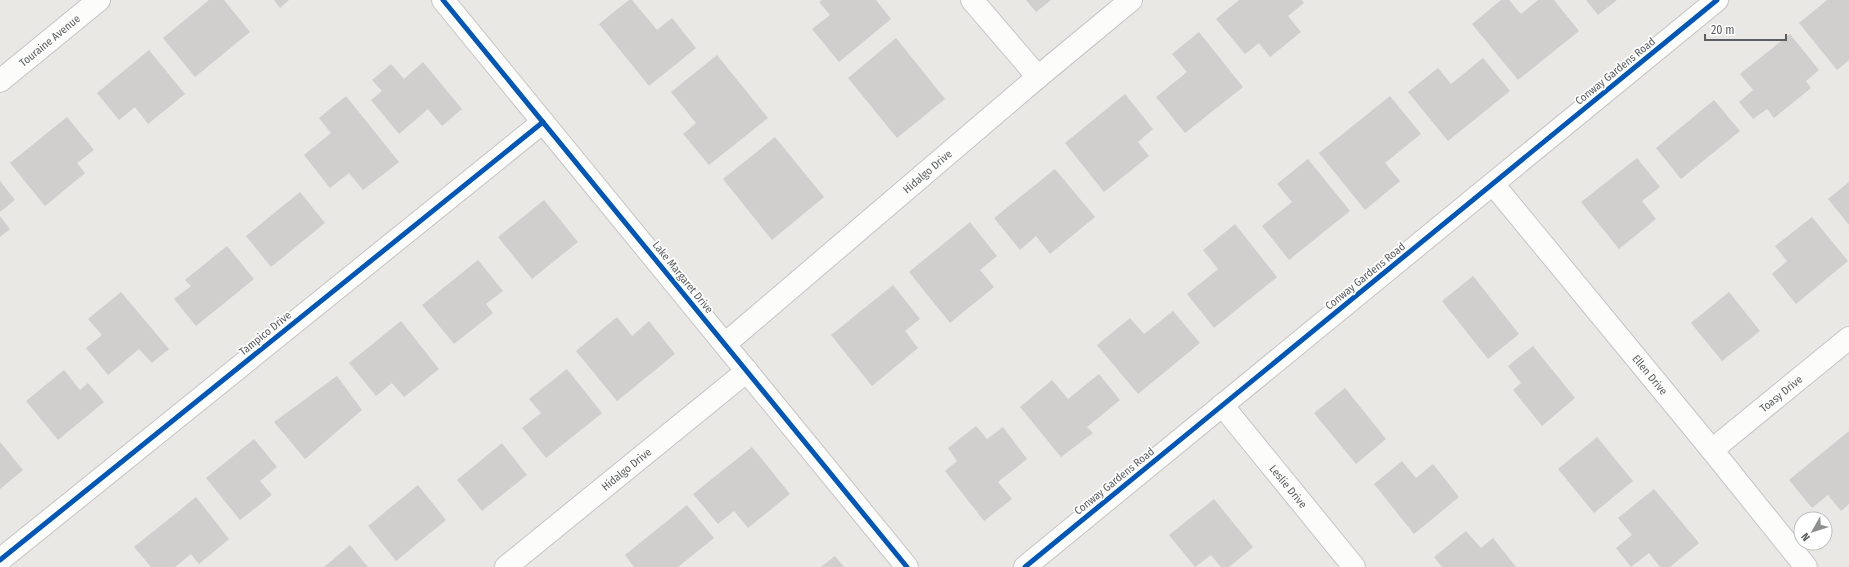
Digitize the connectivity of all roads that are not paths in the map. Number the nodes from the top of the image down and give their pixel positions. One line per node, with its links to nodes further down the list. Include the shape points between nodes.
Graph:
1 (99, 0): 7 (street, Touraine Avenue)
2 (443, 0): 8 (street, Lake Margaret Drive)
3 (972, 0): 6 (street)
4 (1131, 0): 6 (street, Hidalgo Drive)
5 (1717, 0): 9 (street, Conway Gardens Road)
6 (1038, 76): 11 (street, Hidalgo Drive)
7 (0, 81)
8 (543, 122): 11 (street, Lake Margaret Drive); 15 (street, Tampico Drive)
9 (1493, 184): 13 (street, Conway Gardens Road); 14 (street, Ellen Drive)
10 (1849, 338): 14 (street, Toasy Drive)
11 (725, 344): 12 (street, Lake Margaret Drive)
12 (747, 371): 16 (street, Hidalgo Drive); 17 (street, Lake Margaret Drive)
13 (1222, 405): 18 (street, Conway Gardens Road); 19 (street, Leslie Drive)
14 (1712, 450): 20 (street, Ellen Drive)
15 (0, 560)
16 (506, 567)
17 (908, 567)
18 (1025, 567)
19 (1354, 567)
20 (1806, 567)

